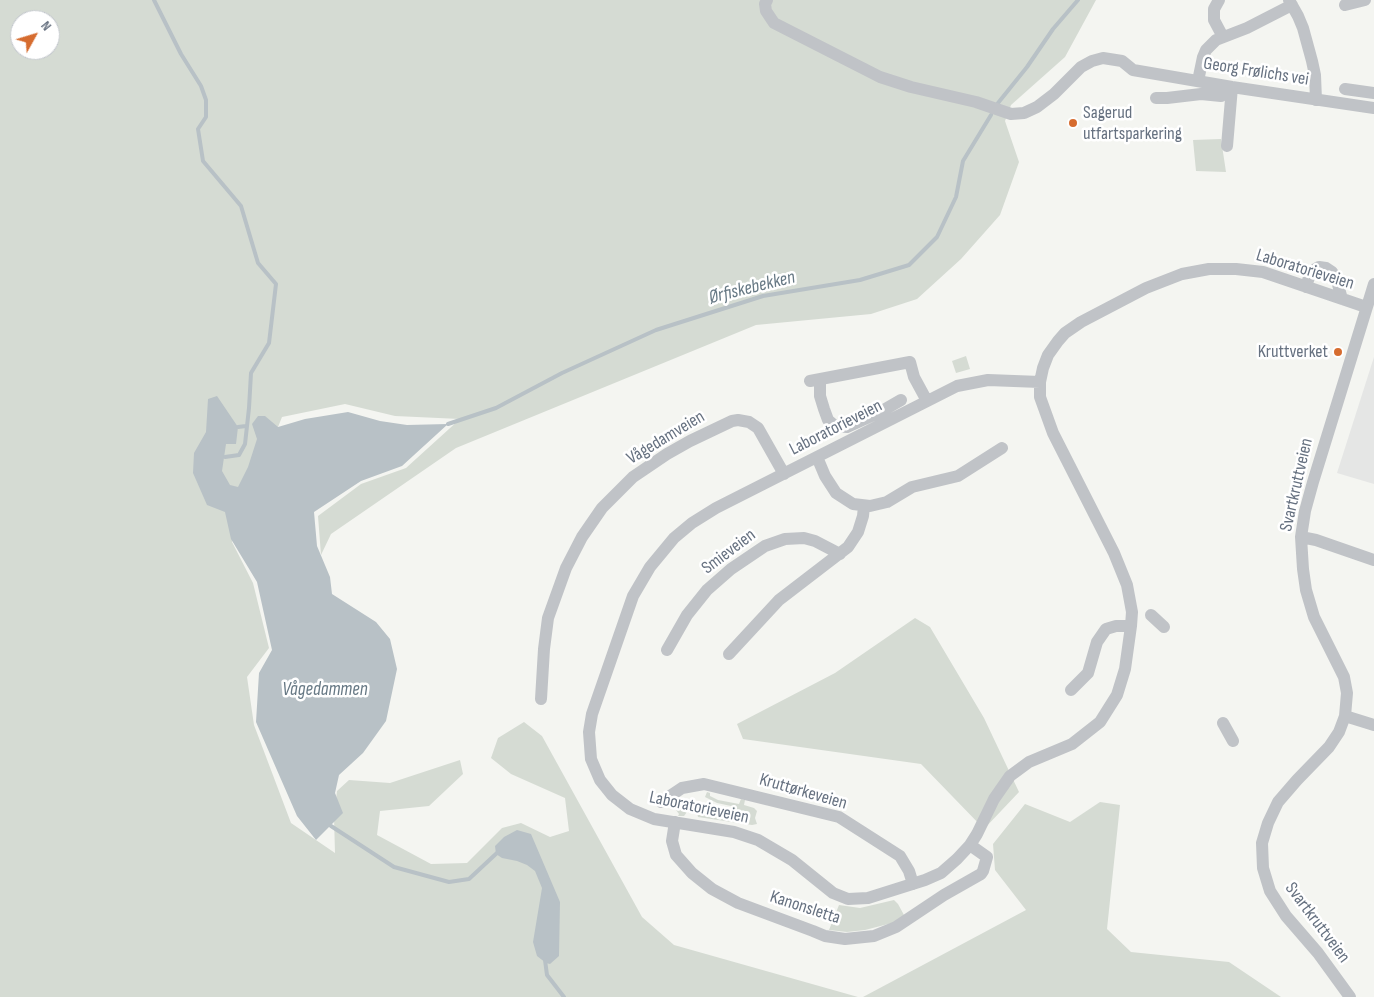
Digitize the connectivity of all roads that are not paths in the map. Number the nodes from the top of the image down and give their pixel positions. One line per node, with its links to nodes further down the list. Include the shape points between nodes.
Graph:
1 (767, 0): 7 (street, Georg Frølichs vei, via 766,11 774,23 880,77 1011,114 1038,107 1081,67 1103,58 1122,61 1132,70)
2 (1219, 0): 6 (street, via 1214,9 1214,20)
3 (1365, 0): 5 (street)
4 (1290, 2): 6 (street, via 1247,28); 13 (street, via 1303,28 1312,61)
5 (1345, 5)
6 (1223, 37): 7 (street, via 1206,50)
7 (1198, 81): 8 (street, Georg Frølichs vei)
8 (1232, 87): 13 (street, Georg Frølichs vei); 15 (street)
9 (1345, 89): 10 (street)
10 (1374, 94)
11 (1221, 96): 12 (street, via 1201,94)
12 (1156, 98)
13 (1316, 100): 14 (street, Georg Frølichs vei)
14 (1374, 108)
15 (1226, 146)
16 (1374, 284): 19 (street, Svartkruttveien)
17 (1306, 287): 18 (street, Laboratorieveien); 18 (street, via 1314,270 1326,268 1337,281); 20 (street, Laboratorieveien, via 1263,272 1236,268 1208,269 1171,277 1065,333 1048,355)
18 (1342, 299): 19 (street, Laboratorieveien)
19 (1366, 307): 27 (street, Svartkruttveien, via 1313,482)
20 (1040, 382): 22 (street, Laboratorieveien, via 977,381 957,386); 31 (street, Laboratorieveien, via 1042,406 1053,433 1124,576 1129,592)
21 (901, 400): 22 (street, via 847,427 835,426 828,420 815,380 910,362)
22 (926, 401): 24 (street, Laboratorieveien)
23 (1002, 448): 26 (street, via 963,474 912,487 881,505)
24 (817, 457): 25 (street, Laboratorieveien); 26 (street, via 836,493 846,501)
25 (784, 474): 36 (street, Vågedamveien, via 758,428 738,420 690,440 633,477 602,508 582,536 566,568 548,618); 42 (street, Laboratorieveien, via 704,515 682,531 650,566 633,596 592,714 589,732 591,759 605,788 636,812)
26 (864, 506): 28 (street, via 855,538)
27 (1301, 537): 29 (street); 37 (street, Svartkruttveien, via 1306,590 1314,617 1344,677 1347,693)
28 (840, 554): 33 (street, Smieveien, via 804,538 785,539 765,546 707,590 687,615); 34 (street, via 779,600)
29 (1374, 560)
30 (1151, 615): 32 (street)
31 (1131, 626): 35 (street, via 1106,629 1097,642 1088,673); 43 (street, Laboratorieveien, via 1122,682 1106,713 1092,730 1072,744 1029,762 1010,776)
32 (1164, 627)
33 (667, 650)
34 (729, 654)
35 (1072, 690)
36 (541, 699)
37 (1345, 716): 39 (street); 45 (street, Svartkruttveien, via 1329,746 1278,802 1265,832 1262,855 1266,880 1278,905 1329,966)
38 (1223, 723): 40 (street)
39 (1374, 725)
40 (1233, 741)
41 (661, 802): 44 (street, Kruttørkeveien, via 682,788 704,784 839,816 900,856)
42 (674, 822): 43 (street, Kanonsletta, via 672,841 676,855 712,889 738,903 813,932 845,939 874,936 896,927 980,874 987,858); 44 (street, Laboratorieveien, via 734,832 758,840 792,860 828,890 848,898 868,898)
43 (970, 845): 44 (street, Laboratorieveien, via 949,867)
44 (914, 884)
45 (1350, 997)

